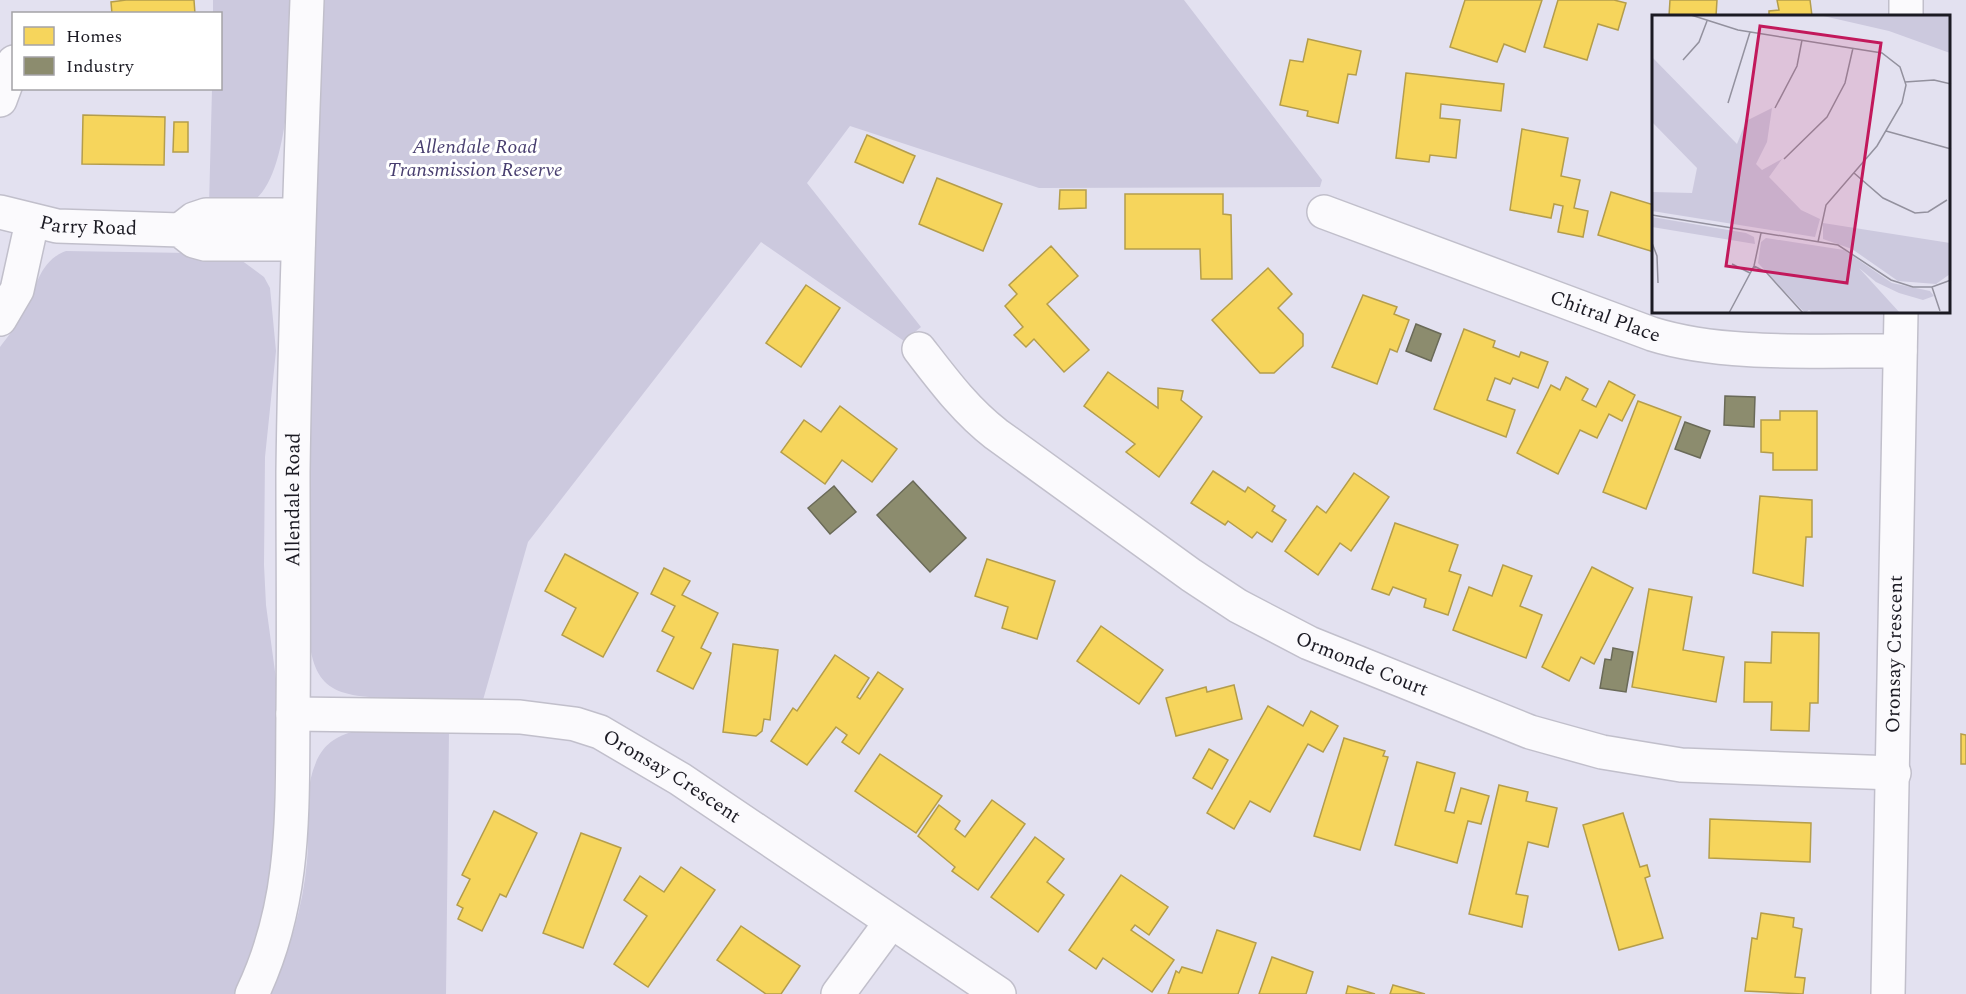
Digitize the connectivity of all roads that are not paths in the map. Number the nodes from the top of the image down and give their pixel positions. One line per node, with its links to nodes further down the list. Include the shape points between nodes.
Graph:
1 (308, 0): 7 (street, Allendale Road)
2 (12, 67): 3 (street)
3 (0, 100)
4 (0, 212): 6 (street, Parry Road)
5 (1324, 212): 11 (street, Chitral Place, via 1683,343 1730,348)
6 (32, 222): 7 (street, Parry Road, via 85,228 180,230 205,244); 9 (street, via 16,290)
7 (298, 229): 12 (street, Allendale Road)
8 (1901, 314): 11 (street, Oronsay Crescent)
9 (0, 319)
10 (919, 349): 13 (street, Ormonde Court, via 957,399 996,434 1191,575 1238,606 1309,643 1530,732 1602,752 1681,765)
11 (1900, 351): 13 (street, Oronsay Crescent)
12 (293, 714): 14 (street, Oronsay Crescent, via 520,717 574,724 600,732 680,778); 15 (street, Allendale Road, via 288,876 271,949)
13 (1894, 773): 18 (street, Oronsay Crescent)
14 (891, 922): 16 (street); 17 (street, Oronsay Crescent)
15 (252, 994)
16 (838, 994)
17 (999, 994)
18 (1888, 994)

